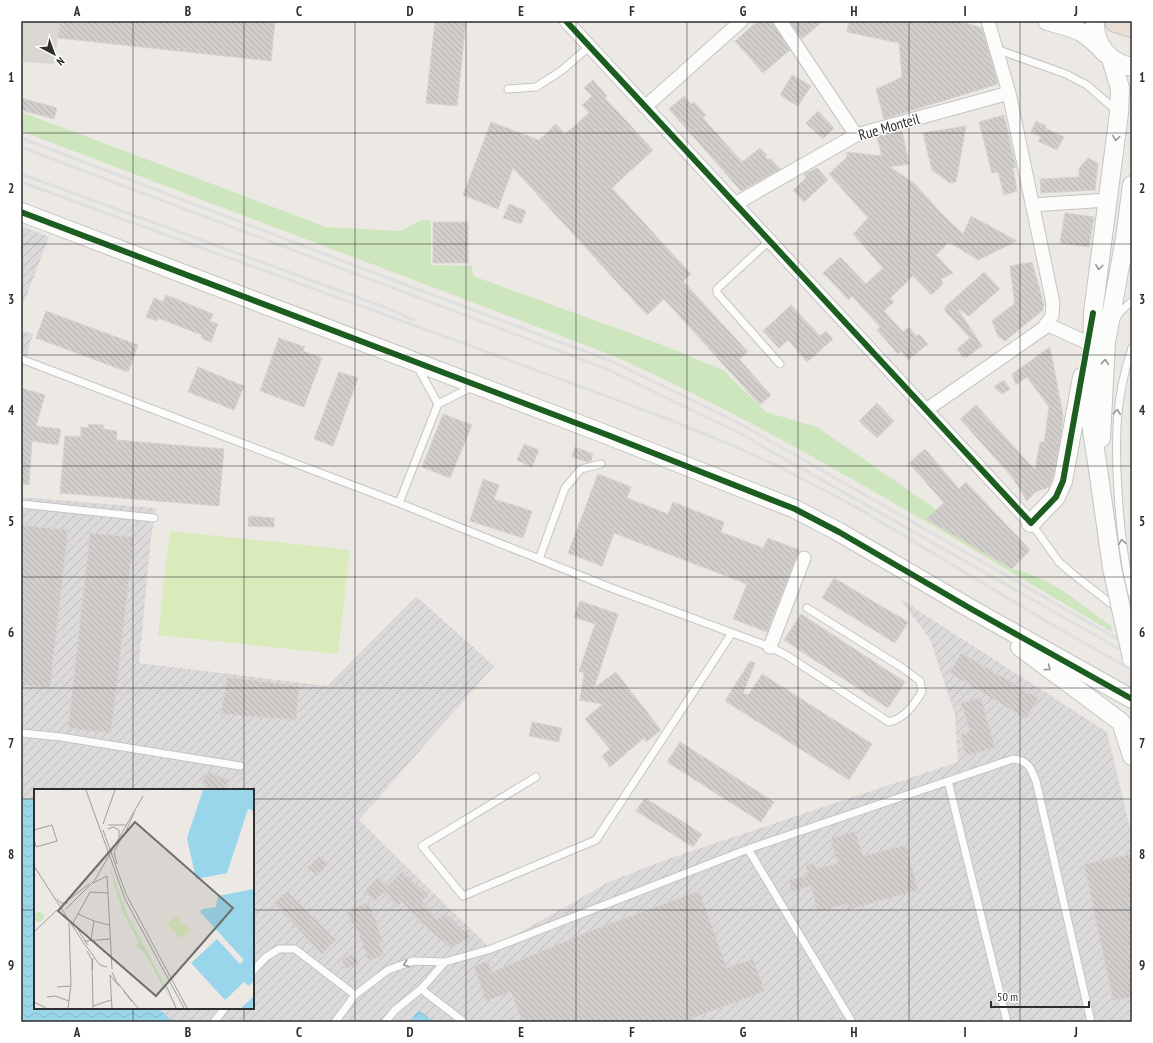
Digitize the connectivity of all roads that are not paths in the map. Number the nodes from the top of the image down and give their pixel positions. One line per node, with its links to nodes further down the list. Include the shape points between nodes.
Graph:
1 (566, 21): 9 (street)
2 (741, 21): 15 (street)
3 (780, 21): 17 (street)
4 (988, 21): 10 (street)
5 (1046, 21): 11 (street, via 1090,36)
6 (1095, 21): 11 (street, via 1098,41)
7 (1116, 21): 8 (highway)
8 (1132, 26)
9 (590, 46): 13 (lane, via 561,71 536,87); 15 (street)
10 (996, 49): 14 (street); 16 (lane, via 1066,74 1087,85)
11 (1109, 56): 12 (street, via 1118,63); 16 (street, via 1120,88)
12 (1132, 67)
13 (508, 89)
14 (1009, 93): 17 (street, Rue Monteil); 21 (street)
15 (645, 107): 20 (street)
16 (1119, 113): 19 (street, one-way to 19)
17 (856, 135): 20 (street, Rue Monteil)
18 (1132, 185): 23 (street)
19 (1107, 200): 21 (street); 23 (street)
20 (735, 204): 24 (street)
21 (1032, 205): 28 (street, via 1053,303 1052,316)
22 (21, 212): 33 (street)
23 (1120, 238): 25 (lane); 27 (street, one-way to 27); 30 (street)
24 (769, 241): 34 (lane, via 717,289 717,292); 37 (street)
25 (1132, 262)
26 (1132, 301): 30 (lane, via 1120,312)
27 (1093, 314): 29 (street); 38 (street)
28 (1046, 324): 29 (street); 37 (street, via 1027,341)
29 (1088, 343): 43 (street, via 1063,481 1056,497)
30 (1106, 343): 38 (street, one-way to 30)
31 (1132, 348): 46 (lane, one-way to 31, via 1119,520 1116,450 1119,398)
32 (21, 359): 40 (lane)
33 (415, 362): 35 (street); 36 (lane)
34 (780, 364)
35 (476, 385): 36 (lane); 48 (street, via 796,509)
36 (438, 404): 40 (lane)
37 (926, 410): 43 (street)
38 (1096, 416): 52 (street, bridge, via 1098,468 1112,568)
39 (601, 464): 45 (lane, via 581,469 565,488)
40 (399, 502): 45 (lane)
41 (21, 504): 42 (lane)
42 (154, 518)
43 (1031, 523): 49 (lane, via 1064,566)
44 (804, 558): 51 (street)
45 (539, 559): 50 (lane)
46 (1132, 594)
47 (807, 608): 51 (lane, via 920,681 922,692 911,708 899,719 889,722)
48 (973, 610): 53 (street); 54 (street, one-way to 54)
49 (1132, 619)
50 (732, 633): 51 (lane); 58 (lane, via 596,840 463,896 422,846)
51 (770, 647)
52 (1132, 658)
53 (1132, 698): 54 (street)
54 (1121, 722): 56 (street)
55 (21, 733): 57 (lane, via 61,737)
56 (1132, 756)
57 (240, 766)
58 (536, 777)
59 (948, 781): 60 (lane); 71 (lane); 72 (lane, via 1013,759 1025,762 1031,768)
60 (748, 849): 61 (lane, via 491,949); 70 (lane)
61 (444, 962): 63 (lane); 64 (lane, one-way to 64, via 414,961 388,970)
62 (254, 970): 64 (lane, via 266,957 279,949 295,949)
63 (421, 989): 68 (lane, via 395,1010); 69 (lane)
64 (356, 995): 67 (lane)
65 (224, 1009): 66 (lane)
66 (214, 1022)
67 (334, 1022)
68 (385, 1022)
69 (464, 1022)
70 (852, 1022)
71 (1007, 1022)
72 (1091, 1022)

